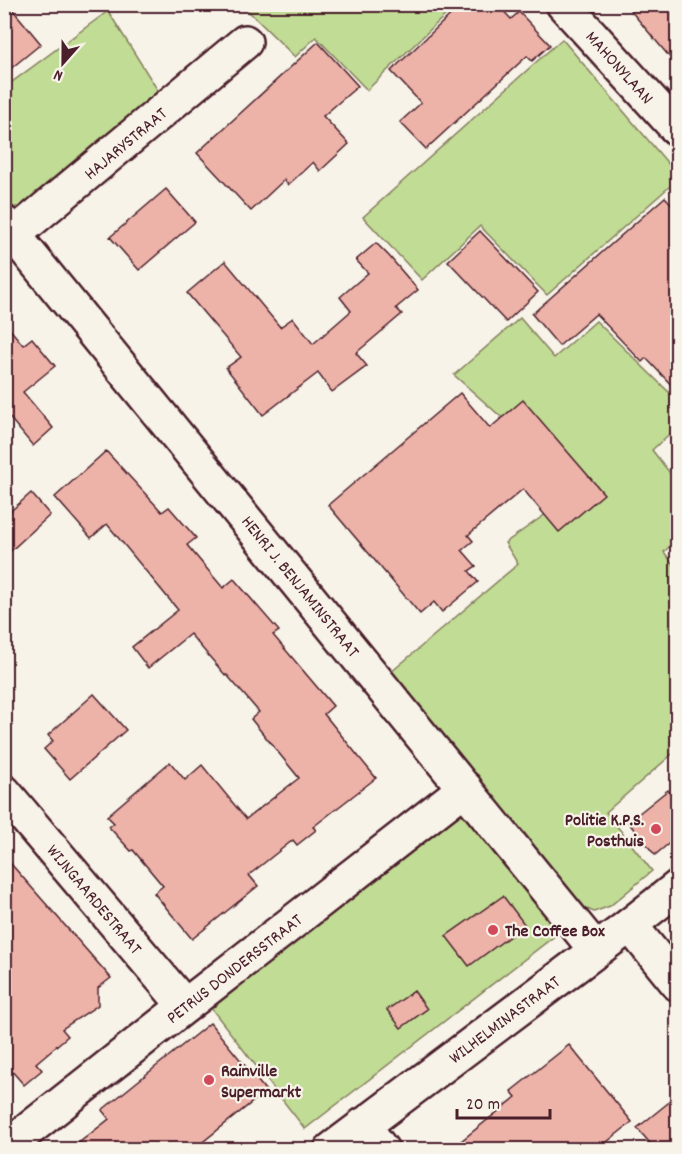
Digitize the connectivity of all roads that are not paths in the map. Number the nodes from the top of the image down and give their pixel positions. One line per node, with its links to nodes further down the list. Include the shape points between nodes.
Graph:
1 (563, 4): 3 (street, MAHONYLAAN)
2 (245, 42): 4 (street, HAJARYSTRAAT)
3 (678, 130)
4 (8, 234): 5 (street, HENRI J. BENJAMINSTRAAT)
5 (465, 788): 9 (street, HENRI J. BENJAMINSTRAAT); 11 (street, PETRUS DONDERSSTRAAT)
6 (4, 792): 11 (street, WIJNGAARDESTRAAT)
7 (678, 887): 8 (street, WILHELMINASTRAAT)
8 (630, 925): 9 (street, WILHELMINASTRAAT); 10 (street)
9 (596, 950): 12 (street, WILHELMINASTRAAT)
10 (678, 984)
11 (184, 1006): 13 (street, PETRUS DONDERSSTRAAT)
12 (373, 1137): 14 (street, WILHELMINASTRAAT)
13 (4, 1149)
14 (331, 1149)

